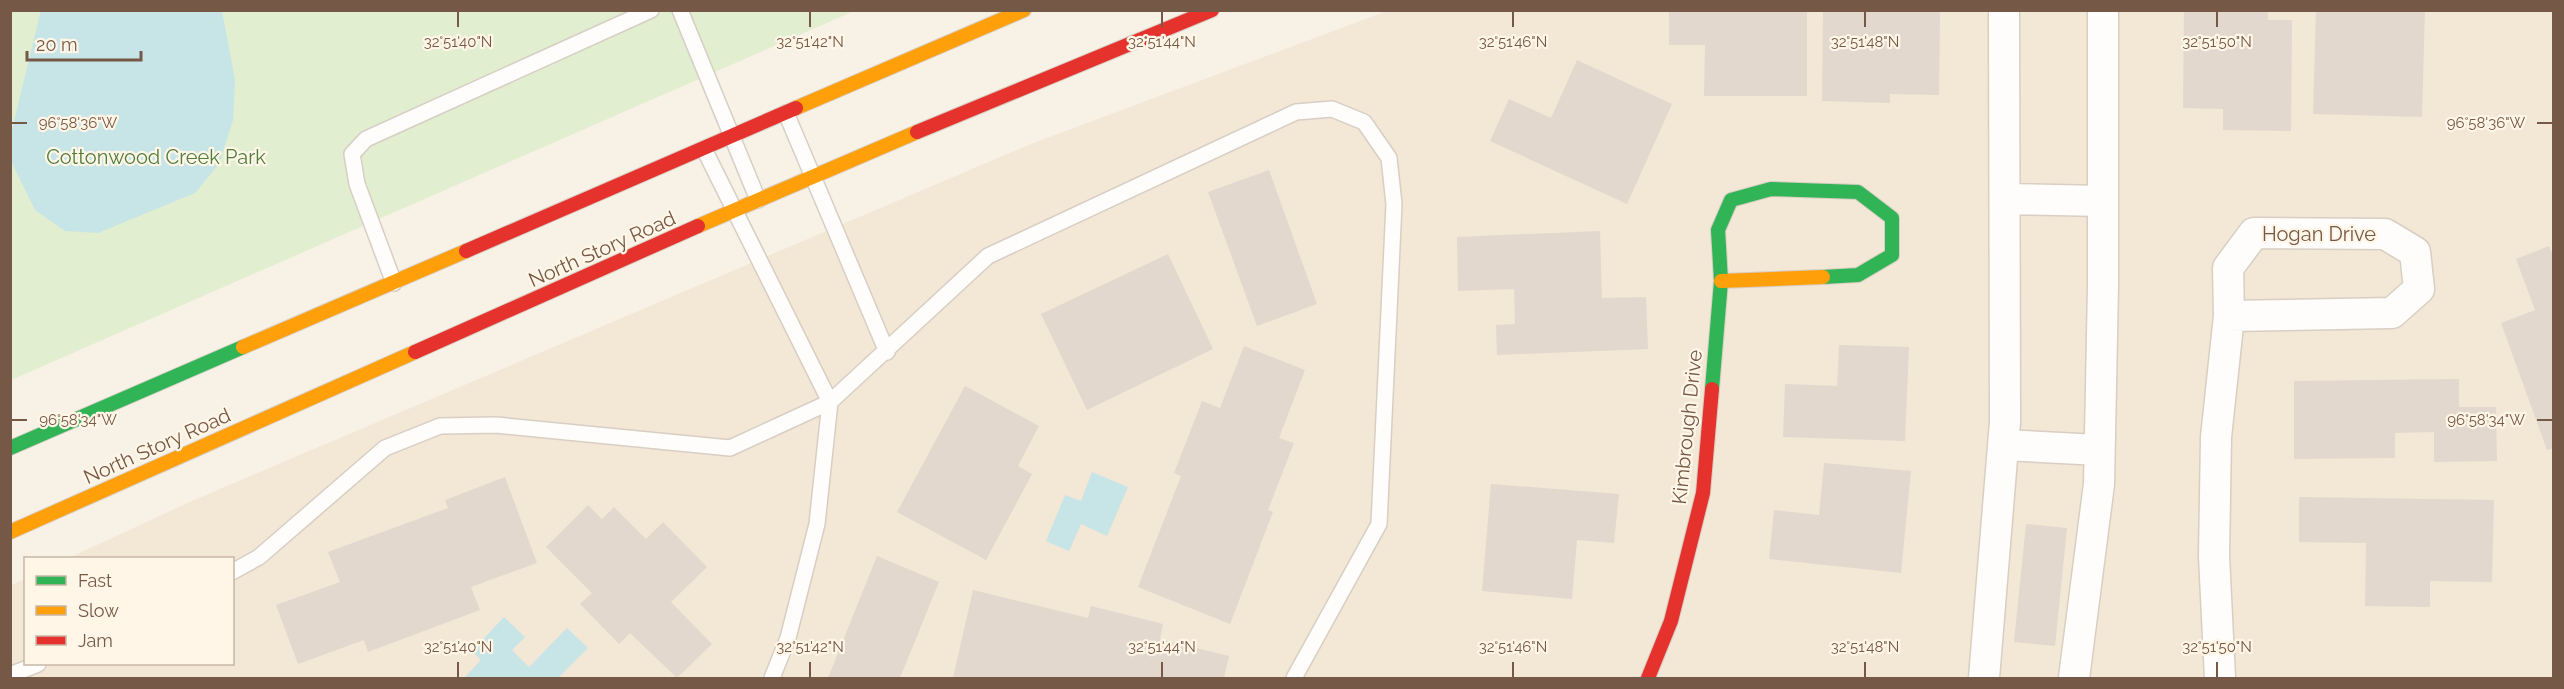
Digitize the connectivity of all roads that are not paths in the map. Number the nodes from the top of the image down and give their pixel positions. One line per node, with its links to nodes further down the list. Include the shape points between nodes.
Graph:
1 (651, 10): 16 (lane, via 366,139 352,154 357,184)
2 (680, 10): 8 (lane)
3 (1024, 10): 7 (main road)
4 (1212, 10): 10 (main road, North Story Road)
5 (2004, 10): 11 (street)
6 (2103, 10): 13 (street)
7 (786, 113): 8 (main road); 10 (lane)
8 (732, 137): 9 (main road); 12 (lane)
9 (704, 148): 14 (lane); 16 (main road)
10 (814, 175): 12 (main road, North Story Road); 18 (lane)
11 (2005, 199): 13 (street); 20 (street)
12 (758, 200): 14 (main road, North Story Road)
13 (2103, 201): 22 (street)
14 (737, 210): 19 (lane); 23 (main road, North Story Road)
15 (1721, 281): 15 (main road, Kimbrough Drive, via 1858,275 1892,255 1892,218 1858,192 1771,189 1731,200 1718,230); 29 (main road, Kimbrough Drive, via 1703,493 1671,621)
16 (394, 283): 21 (main road)
17 (2229, 316): 17 (street, Hogan Drive, via 2392,313 2419,289 2415,252 2385,234 2254,233 2228,268); 32 (street, Hogan Drive, via 2216,436 2214,556)
18 (887, 352): 19 (lane); 28 (lane, via 988,256 1296,112 1332,109 1364,122 1389,158 1395,204 1379,524)
19 (830, 402): 24 (lane, via 730,448 496,425 440,426 385,448 259,557); 27 (lane, via 817,524 788,638)
20 (2004, 445): 22 (street); 30 (street)
21 (10, 448)
22 (2099, 450): 31 (street)
23 (10, 532)
24 (234, 571)
25 (33, 665): 26 (lane)
26 (10, 675)
27 (772, 678)
28 (1294, 678)
29 (1648, 678)
30 (1984, 678)
31 (2074, 678)
32 (2220, 678)

